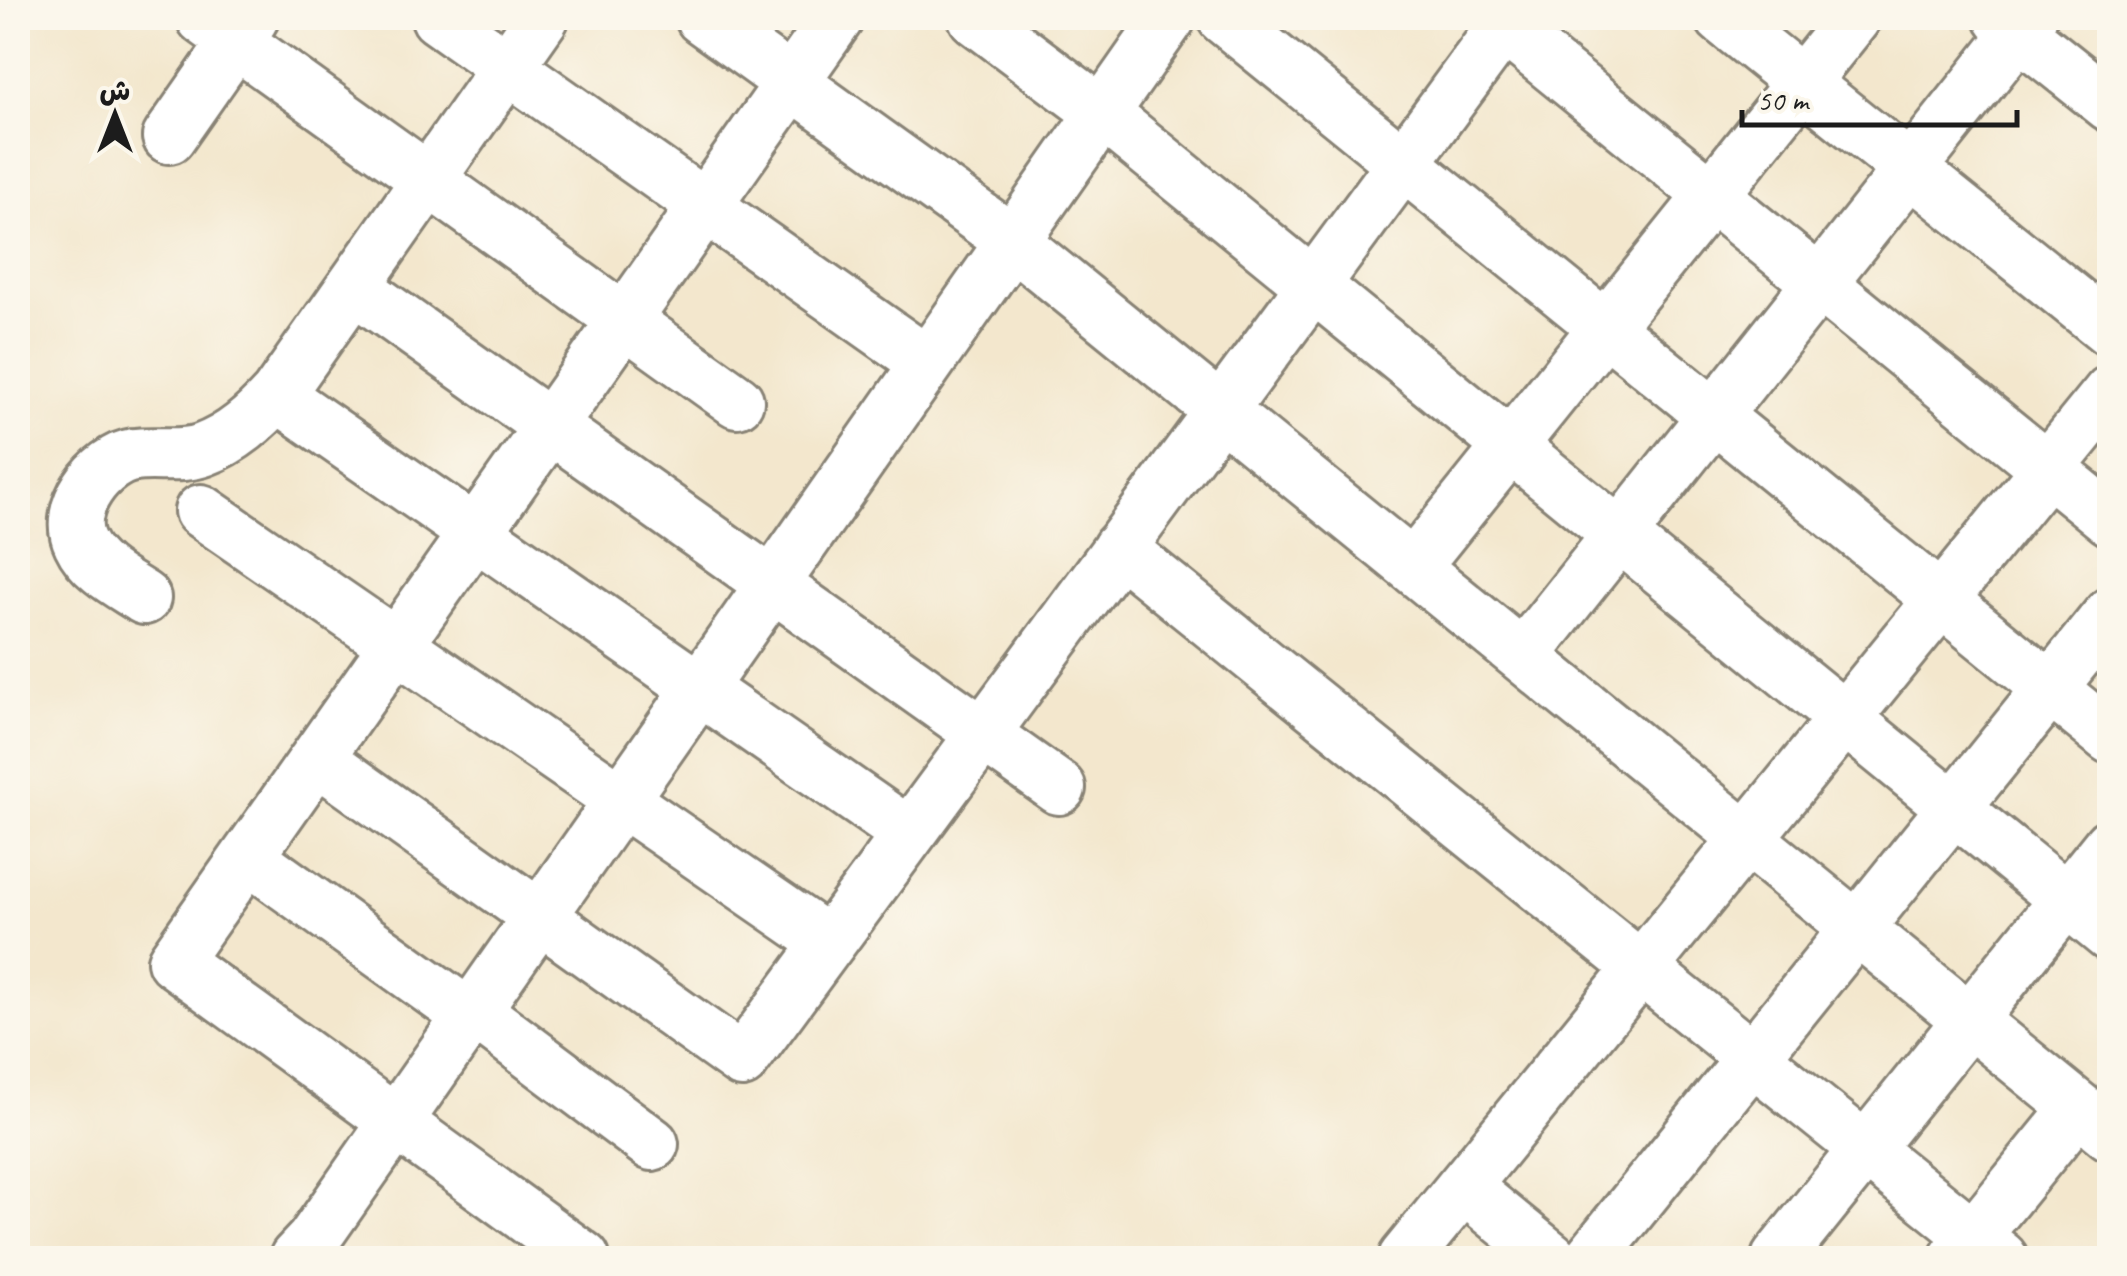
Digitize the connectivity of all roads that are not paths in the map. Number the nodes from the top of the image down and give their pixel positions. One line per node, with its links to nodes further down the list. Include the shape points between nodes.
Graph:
1 (438, 18): 13 (street)
2 (542, 18): 13 (street)
3 (702, 18): 14 (street)
4 (837, 18): 14 (street)
5 (976, 18): 17 (street)
6 (1169, 18): 17 (street)
7 (1224, 18): 19 (street)
8 (1722, 18): 15 (street)
9 (1854, 18): 15 (street)
10 (1502, 20): 19 (street); 22 (street)
11 (2016, 22): 16 (street); 20 (street)
12 (230, 25): 18 (street); 21 (street)
13 (507, 66): 21 (street); 23 (street)
14 (792, 82): 23 (street); 24 (street)
15 (1802, 82): 20 (street); 22 (street)
16 (2110, 106)
17 (1102, 113): 24 (street); 26 (street)
18 (169, 137)
19 (1402, 162): 26 (street); 29 (street)
20 (1910, 169): 25 (street); 30 (street)
21 (428, 179): 27 (street); 28 (street)
22 (1712, 194): 25 (street); 29 (street)
23 (705, 206): 28 (street); 31 (street)
24 (1012, 241): 31 (street); 35 (street)
25 (1819, 282): 36 (street); 39 (street)
26 (1313, 284): 35 (street); 38 (street)
27 (354, 288): 33 (street); 37 (street)
28 (625, 320): 34 (street); 37 (street)
29 (1605, 327): 36 (street); 38 (street)
30 (2110, 330)
31 (927, 363): 46 (street)
32 (2110, 392): 39 (street)
33 (277, 395): 42 (street); 47 (street, via 253,422 201,452 132,455 103,467 86,491 78,541 98,568)
34 (737, 402)
35 (1221, 410): 44 (street); 45 (street)
36 (1714, 415): 43 (street); 48 (street)
37 (550, 426): 42 (street); 46 (street)
38 (1510, 446): 43 (street); 45 (street)
39 (2048, 468): 41 (street); 48 (street)
40 (201, 511): 50 (street)
41 (2110, 520)
42 (475, 533): 50 (street); 52 (street)
43 (1619, 534): 51 (street); 54 (street)
44 (1119, 548): 55 (street); 70 (street)
45 (1413, 567): 51 (street)
46 (772, 584): 52 (street); 55 (street)
47 (144, 598)
48 (1941, 600): 53 (street); 54 (street)
49 (2110, 614): 53 (street)
50 (396, 646): 57 (street); 59 (street)
51 (1523, 656): 62 (street)
52 (699, 688): 59 (street); 61 (street)
53 (2050, 688): 56 (street); 60 (street)
54 (1844, 718): 60 (street); 62 (street)
55 (982, 733): 58 (street); 61 (street)
56 (2110, 736)
57 (317, 758): 64 (street); 66 (street)
58 (1059, 788)
59 (621, 800): 66 (street); 69 (street)
60 (1954, 808): 65 (street); 67 (street)
61 (909, 834): 69 (street)
62 (1747, 838): 67 (street); 70 (street)
63 (2110, 845): 65 (street)
64 (248, 856): 71 (street, via 468,1015); 75 (street, via 174,962)
65 (2066, 899): 68 (street); 72 (street)
66 (539, 916): 69 (street, via 742,1061); 71 (street)
67 (1857, 928): 72 (street); 73 (street)
68 (2110, 934)
69 (830, 942)
70 (1641, 969): 73 (street); 78 (street)
71 (473, 1010): 75 (street); 76 (street)
72 (1970, 1020): 74 (street); 77 (street)
73 (1752, 1058): 77 (street); 84 (street)
74 (2094, 1121): 79 (street)
75 (395, 1122): 80 (street); 81 (street)
76 (652, 1144)
77 (1866, 1149): 79 (street); 85 (street)
78 (1464, 1186): 82 (street); 83 (street)
79 (1977, 1251)
80 (316, 1252)
81 (583, 1258)
82 (1405, 1258)
83 (1550, 1258)
84 (1591, 1258)
85 (1781, 1258)

